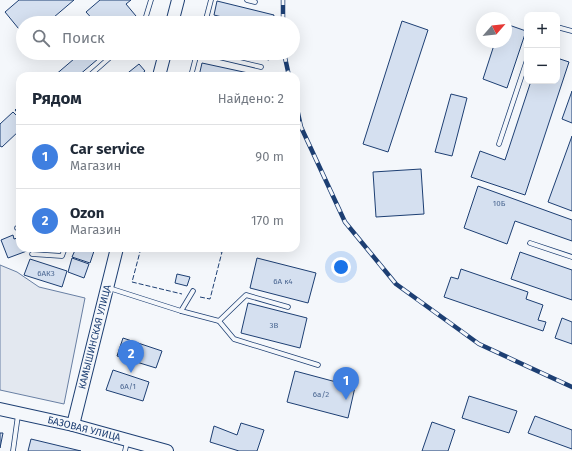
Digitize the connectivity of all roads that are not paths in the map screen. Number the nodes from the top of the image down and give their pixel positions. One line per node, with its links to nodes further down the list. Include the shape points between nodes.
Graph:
1 (151, 0): 6 (lane)
2 (178, 0): 7 (street)
3 (210, 0): 8 (lane)
4 (247, 0): 5 (lane)
5 (255, 2)
6 (146, 16)
7 (174, 16)
8 (206, 16)
9 (560, 29): 10 (lane)
10 (572, 31)
11 (107, 60): 17 (lane)
12 (163, 60): 18 (street)
13 (195, 60): 19 (lane)
14 (232, 60): 15 (lane)
15 (262, 67)
16 (524, 69): 20 (lane)
17 (94, 72)
18 (160, 72)
19 (191, 72)
20 (499, 144)
21 (530, 243): 25 (lane)
22 (64, 252): 24 (lane, via 62,256)
23 (115, 252): 26 (street, КАМЫШИНСКАЯ УЛИЦА)
24 (32, 254)
25 (572, 257)
26 (107, 288): 29 (lane); 34 (street, КАМЫШИНСКАЯ УЛИЦА)
27 (193, 291): 29 (lane)
28 (288, 307): 30 (lane, via 246,295)
29 (181, 311): 30 (lane)
30 (219, 321): 31 (lane, via 234,339)
31 (318, 365)
32 (0, 409): 33 (street, БАЗОВАЯ УЛИЦА)
33 (19, 413): 34 (street, БАЗОВАЯ УЛИЦА); 36 (lane)
34 (73, 425): 35 (street, БАЗОВАЯ УЛИЦА)
35 (126, 445): 37 (street, БАЗОВАЯ УЛИЦА)
36 (14, 451)
37 (167, 451)

